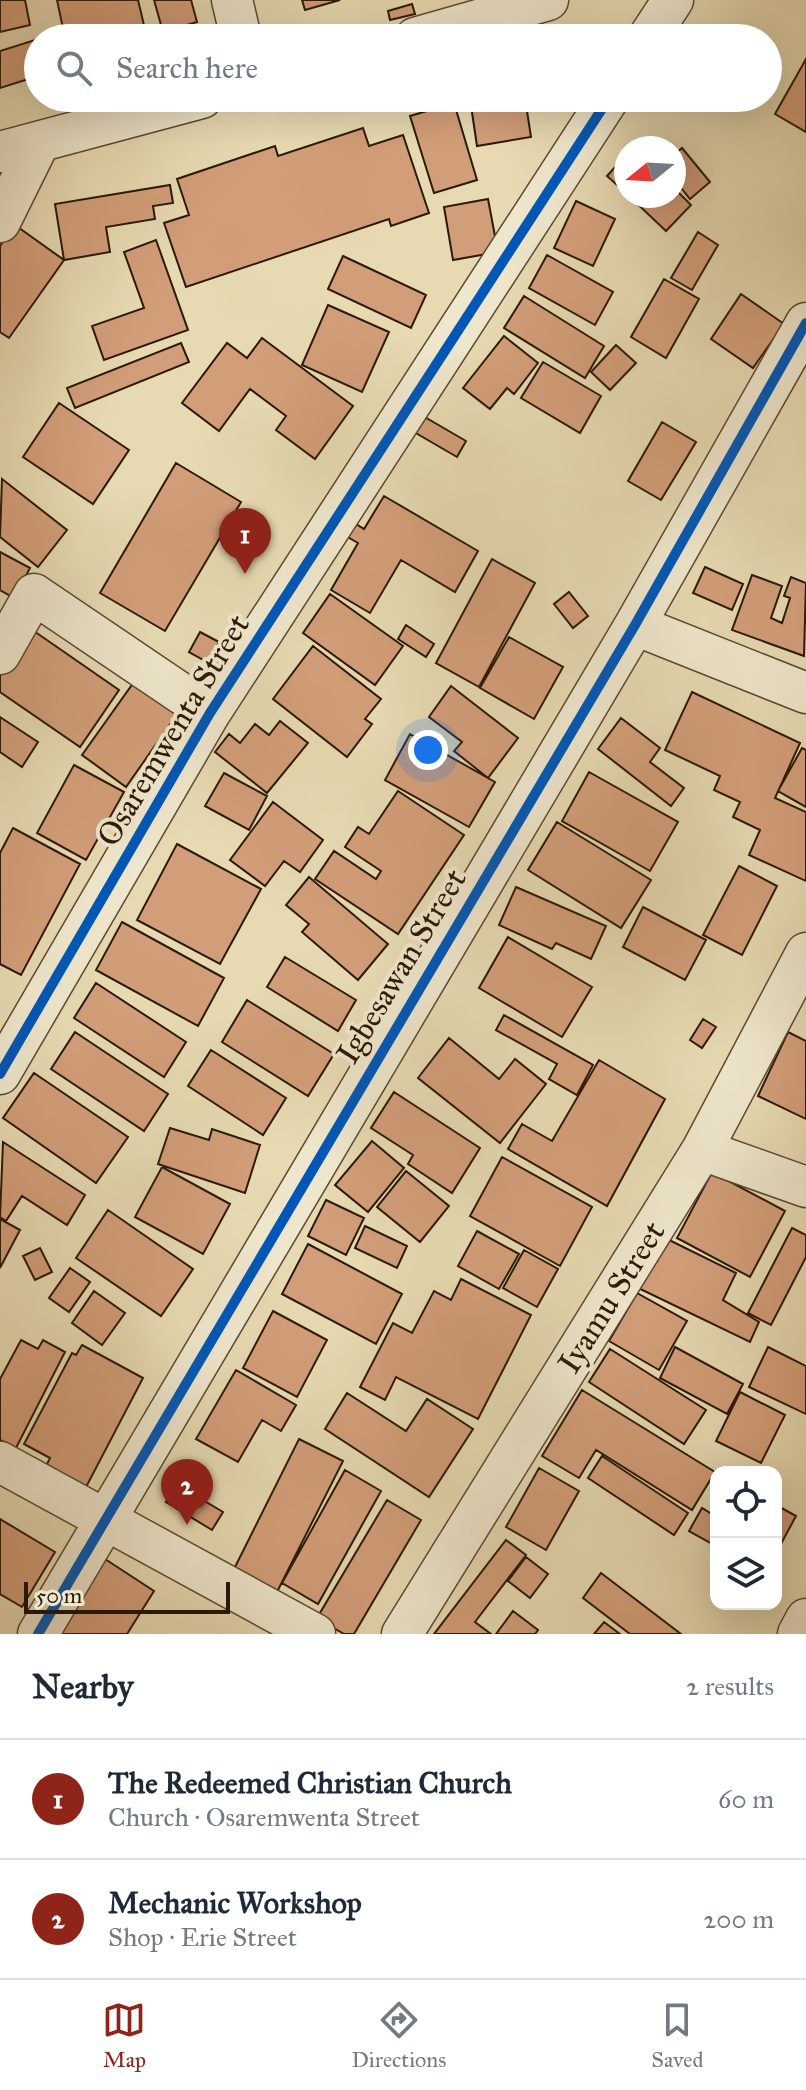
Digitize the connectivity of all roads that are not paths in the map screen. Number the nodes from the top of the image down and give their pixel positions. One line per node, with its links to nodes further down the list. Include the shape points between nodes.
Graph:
1 (232, 0): 4 (street)
2 (548, 0): 5 (street)
3 (673, 0): 6 (street)
4 (238, 24)
5 (464, 24)
6 (657, 24)
7 (151, 112): 9 (street)
8 (600, 112): 16 (street, Osaremwenta Street)
9 (39, 143): 10 (street); 11 (street)
10 (0, 152)
11 (0, 222)
12 (806, 323): 13 (street, Igbesawan Street)
13 (635, 625): 15 (street); 22 (street, Igbesawan Street)
14 (0, 654): 16 (street, via 34,594)
15 (806, 693)
16 (210, 713): 18 (street, Osaremwenta Street)
17 (806, 953): 19 (street, Iyamu Street)
18 (0, 1074)
19 (702, 1150): 20 (street); 26 (street, Iyamu Street)
20 (806, 1187)
21 (0, 1462): 22 (street)
22 (104, 1518): 24 (street, Igbesawan Street); 25 (street)
23 (806, 1619): 27 (street)
24 (38, 1634)
25 (315, 1634)
26 (402, 1634)
27 (798, 1634)

